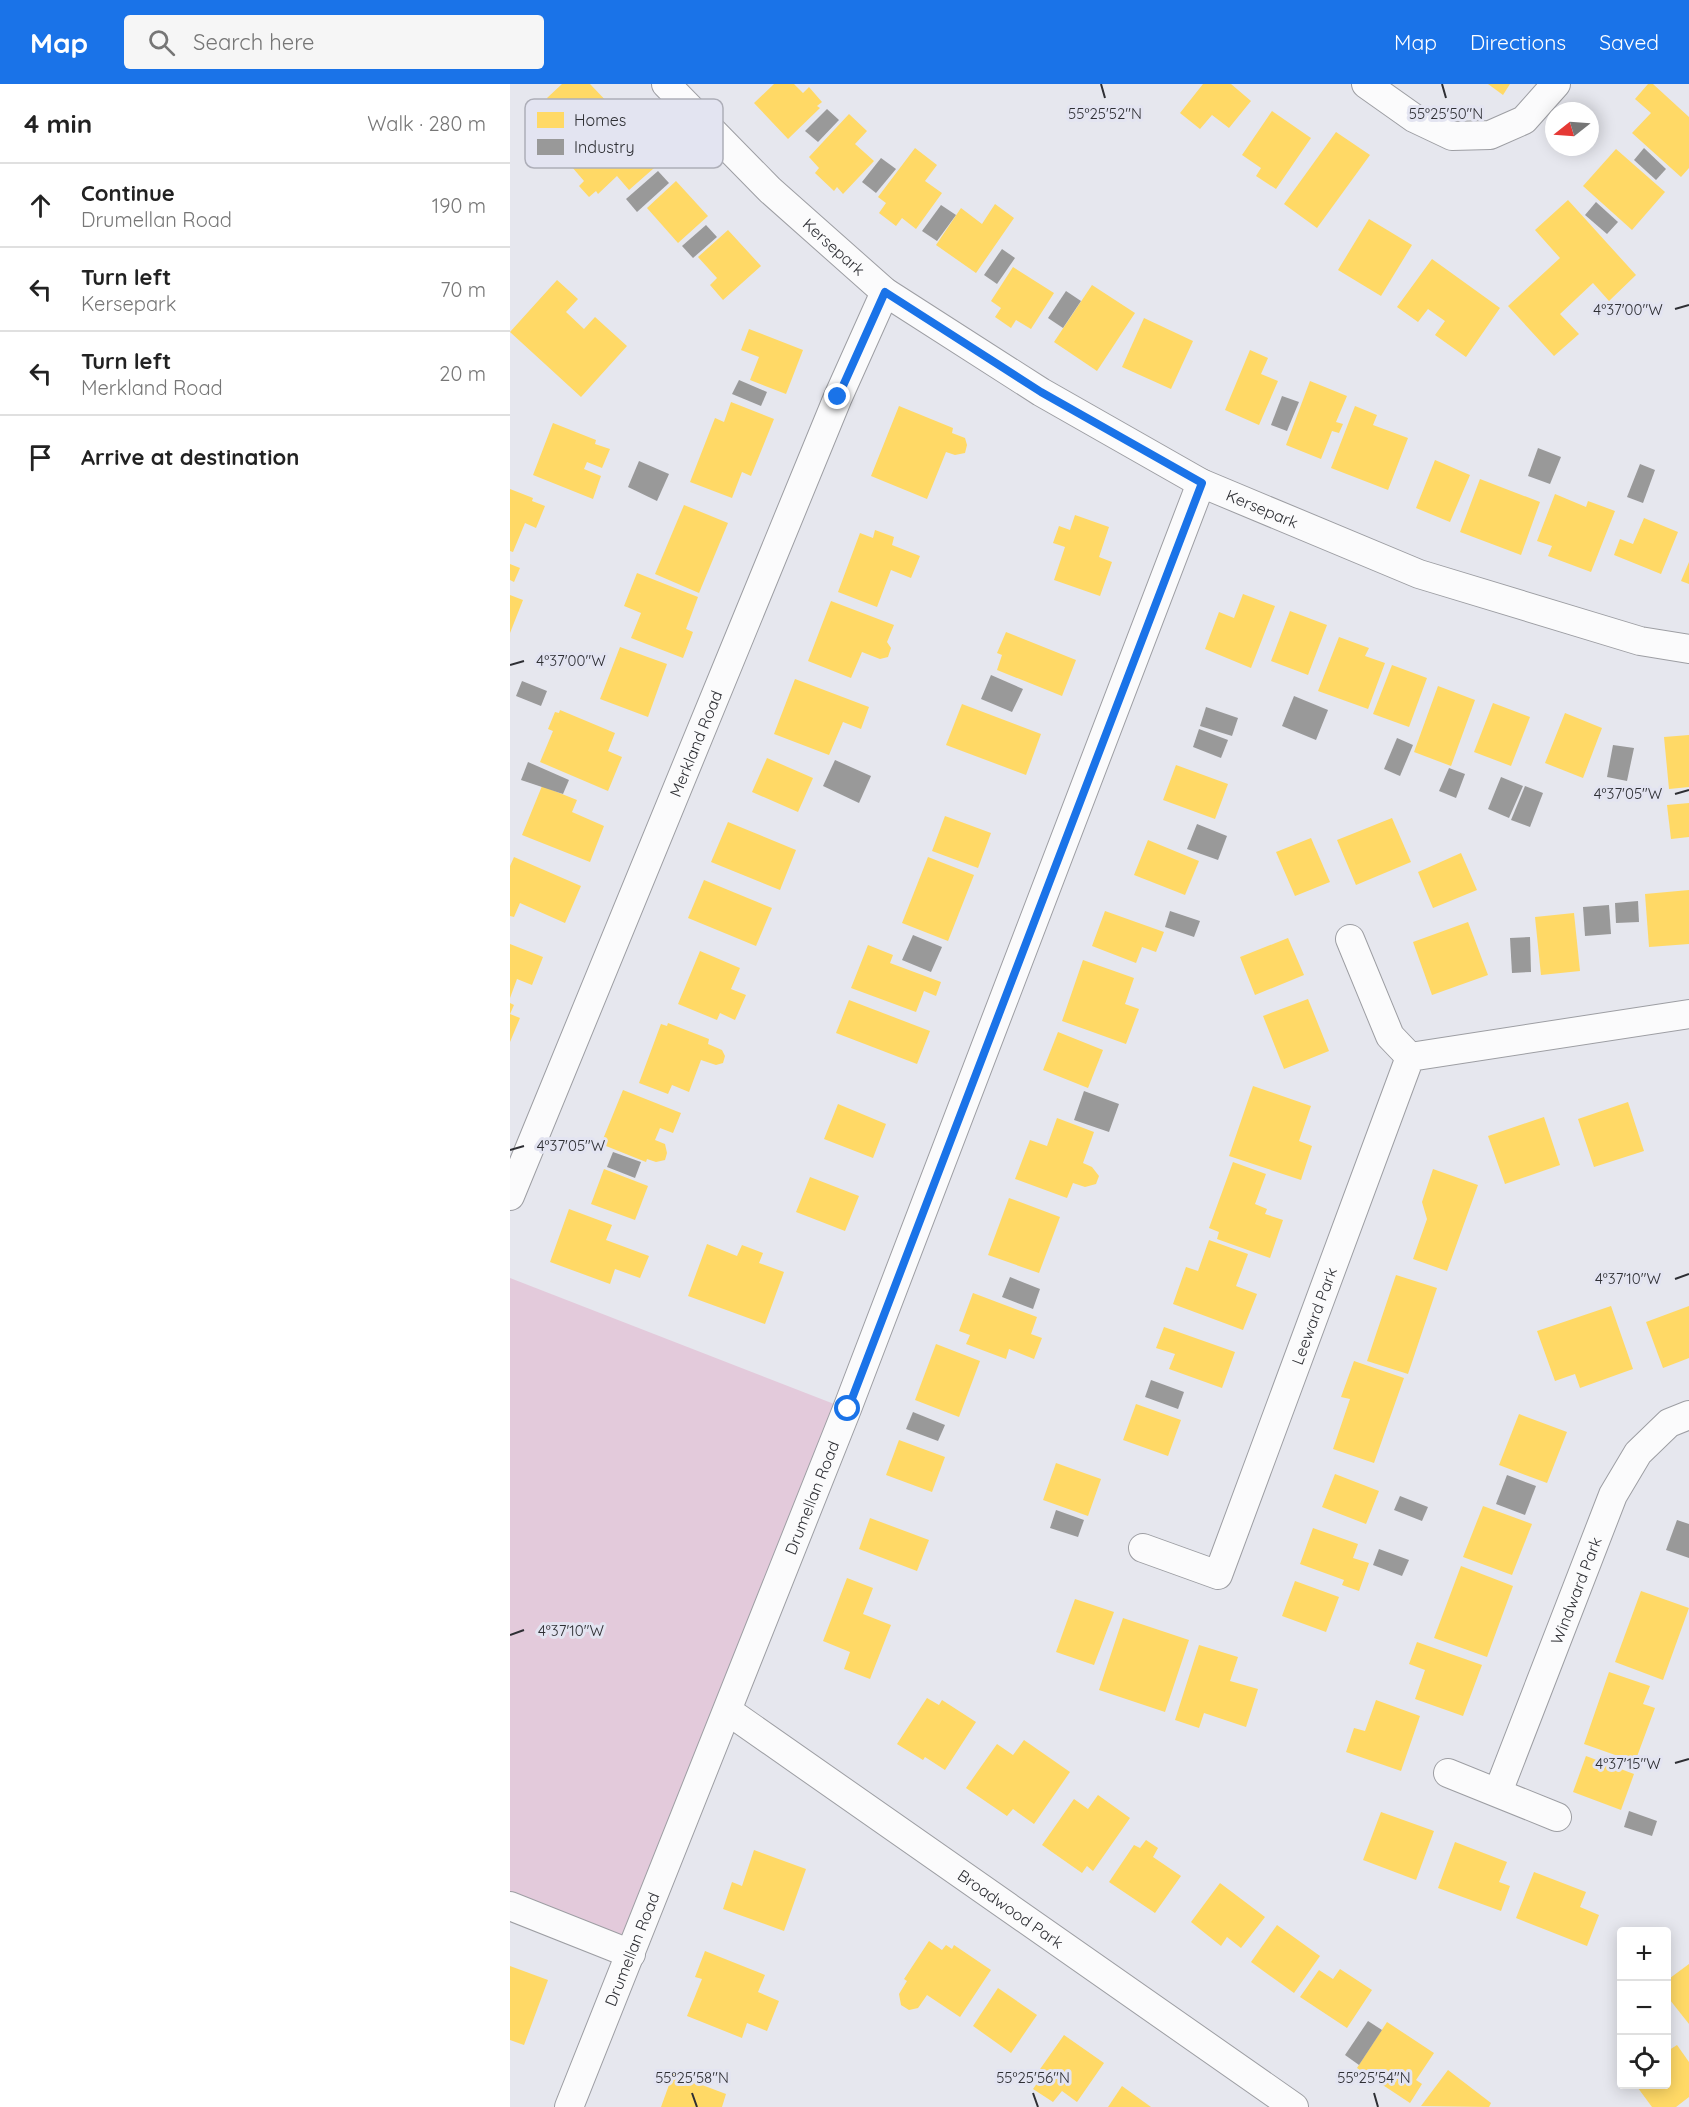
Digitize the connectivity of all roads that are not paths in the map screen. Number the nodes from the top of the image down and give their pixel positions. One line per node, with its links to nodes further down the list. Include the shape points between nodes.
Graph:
1 (666, 84): 4 (street, Kersepark)
2 (1366, 84): 3 (street, via 1414,118 1452,136 1490,135 1524,120)
3 (1557, 84)
4 (681, 99)
5 (723, 142): 6 (street, Kersepark, via 770,190)
6 (885, 292): 7 (street, Kersepark, via 1041,392); 12 (street, Merkland Road, via 838,397)
7 (1202, 483): 8 (street, Kersepark, via 1419,574 1640,641); 15 (street, Drumellan Road, via 848,1409)
8 (1689, 648)
9 (1350, 939): 11 (street, via 1390,1036)
10 (1689, 1014): 11 (street)
11 (1410, 1057): 14 (street, Leeward Park, via 1229,1579)
12 (510, 1196)
13 (1689, 1415): 17 (street, Windward Park, via 1669,1423 1638,1453 1613,1495)
14 (1143, 1548)
15 (728, 1711): 20 (street, Drumellan Road); 22 (street, Broadwood Park)
16 (1448, 1773): 17 (street)
17 (1498, 1792): 18 (street)
18 (1557, 1817)
19 (510, 1906): 20 (street)
20 (631, 1954): 21 (street, Drumellan Road)
21 (569, 2107)
22 (1294, 2107)

